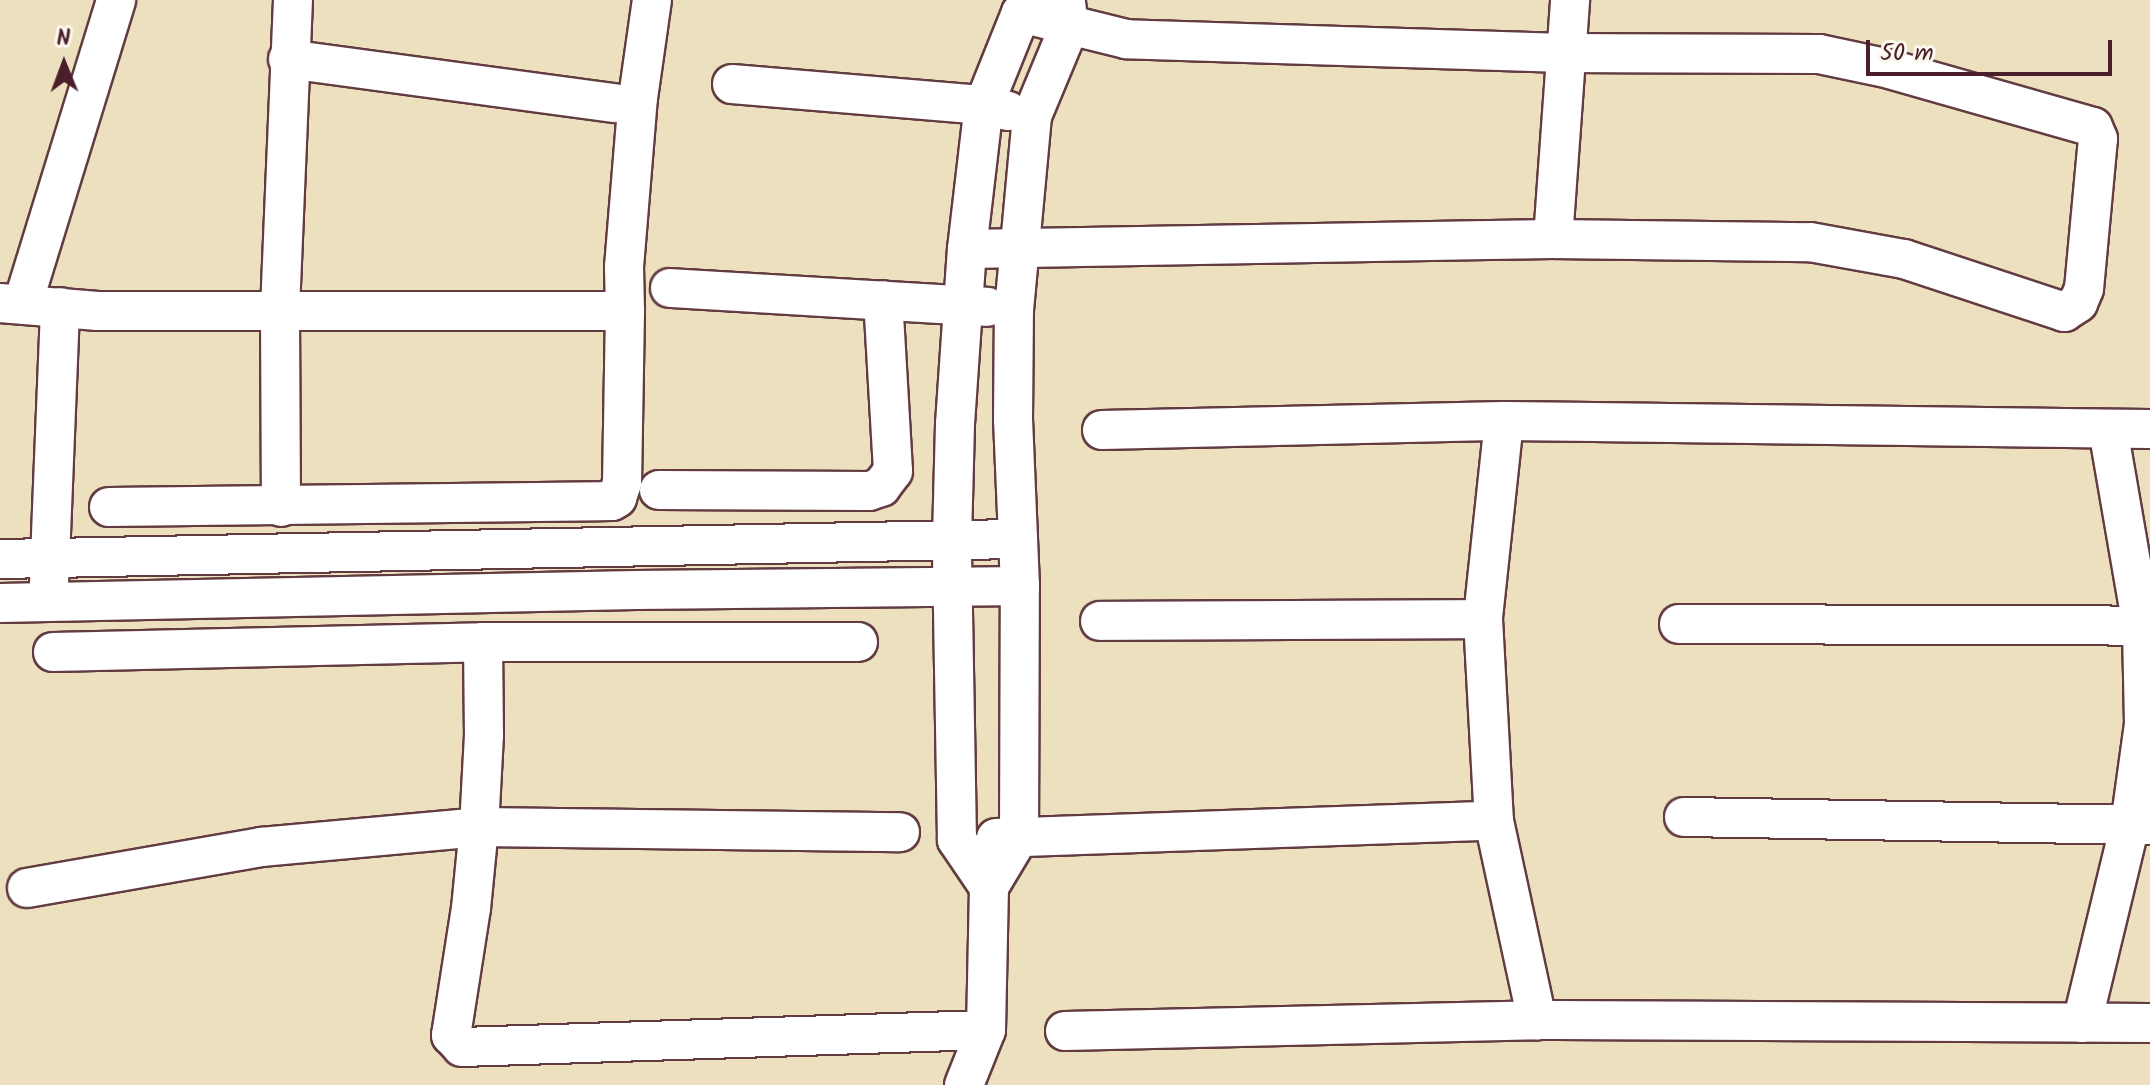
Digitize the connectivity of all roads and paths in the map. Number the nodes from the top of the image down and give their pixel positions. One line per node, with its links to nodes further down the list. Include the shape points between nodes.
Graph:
1 (116, 0): 18 (street)
2 (293, 0): 8 (street)
3 (652, 0): 22 (street, via 636,114)
4 (1570, 0): 7 (street)
5 (1028, 6): 6 (street); 11 (street)
6 (1067, 14): 7 (street, via 1126,39); 12 (street)
7 (1564, 53): 13 (street); 13 (street, via 1819,54 2093,127 2098,139 2084,289 2078,303 2064,312 1904,259 1810,242)
8 (288, 59): 10 (street); 20 (street)
9 (732, 84): 11 (street)
10 (615, 103)
11 (984, 105): 12 (street); 15 (street)
12 (1032, 116): 14 (street)
13 (1553, 239): 14 (street)
14 (1019, 247): 15 (street); 21 (street)
15 (967, 249): 19 (street)
16 (670, 288): 17 (street)
17 (883, 300): 19 (street); 27 (street, via 893,471 881,487)
18 (27, 304): 20 (street, via 98,311); 33 (street)
19 (962, 304): 21 (street); 30 (street)
20 (280, 310): 22 (street); 29 (street)
21 (1014, 310): 31 (street)
22 (625, 311): 29 (street, via 622,483 612,501)
23 (1504, 421): 24 (street); 26 (street); 40 (street)
24 (2108, 429): 25 (street); 43 (street)
25 (2150, 429)
26 (1102, 430)
27 (659, 490)
28 (109, 507): 29 (street)
29 (281, 507)
30 (952, 539): 31 (street); 32 (street); 35 (street)
31 (1018, 539): 36 (street)
32 (631, 546): 33 (street); 37 (street)
33 (49, 558): 34 (street); 38 (street)
34 (0, 559)
35 (952, 586): 36 (street); 37 (street); 53 (street)
36 (1020, 586): 52 (street)
37 (636, 590): 38 (street)
38 (49, 602): 39 (street)
39 (0, 603)
40 (1483, 619): 41 (street); 48 (street)
41 (1100, 621)
42 (1679, 624): 43 (street)
43 (2146, 626): 49 (street)
44 (483, 642): 45 (street); 46 (street); 50 (street)
45 (858, 642)
46 (53, 652)
47 (1684, 817): 49 (street)
48 (1494, 821): 52 (street); 56 (street)
49 (2140, 825): 57 (street)
50 (479, 827): 51 (street); 55 (street, via 261,847); 60 (street, via 451,1035 462,1047)
51 (900, 832)
52 (1019, 837): 53 (street); 54 (street)
53 (957, 840): 54 (street)
54 (989, 887): 60 (street)
55 (27, 888)
56 (1537, 1020): 57 (street); 59 (street)
57 (2082, 1023): 58 (street)
58 (2150, 1023)
59 (1065, 1031)
60 (984, 1036): 61 (street)
61 (964, 1085)

